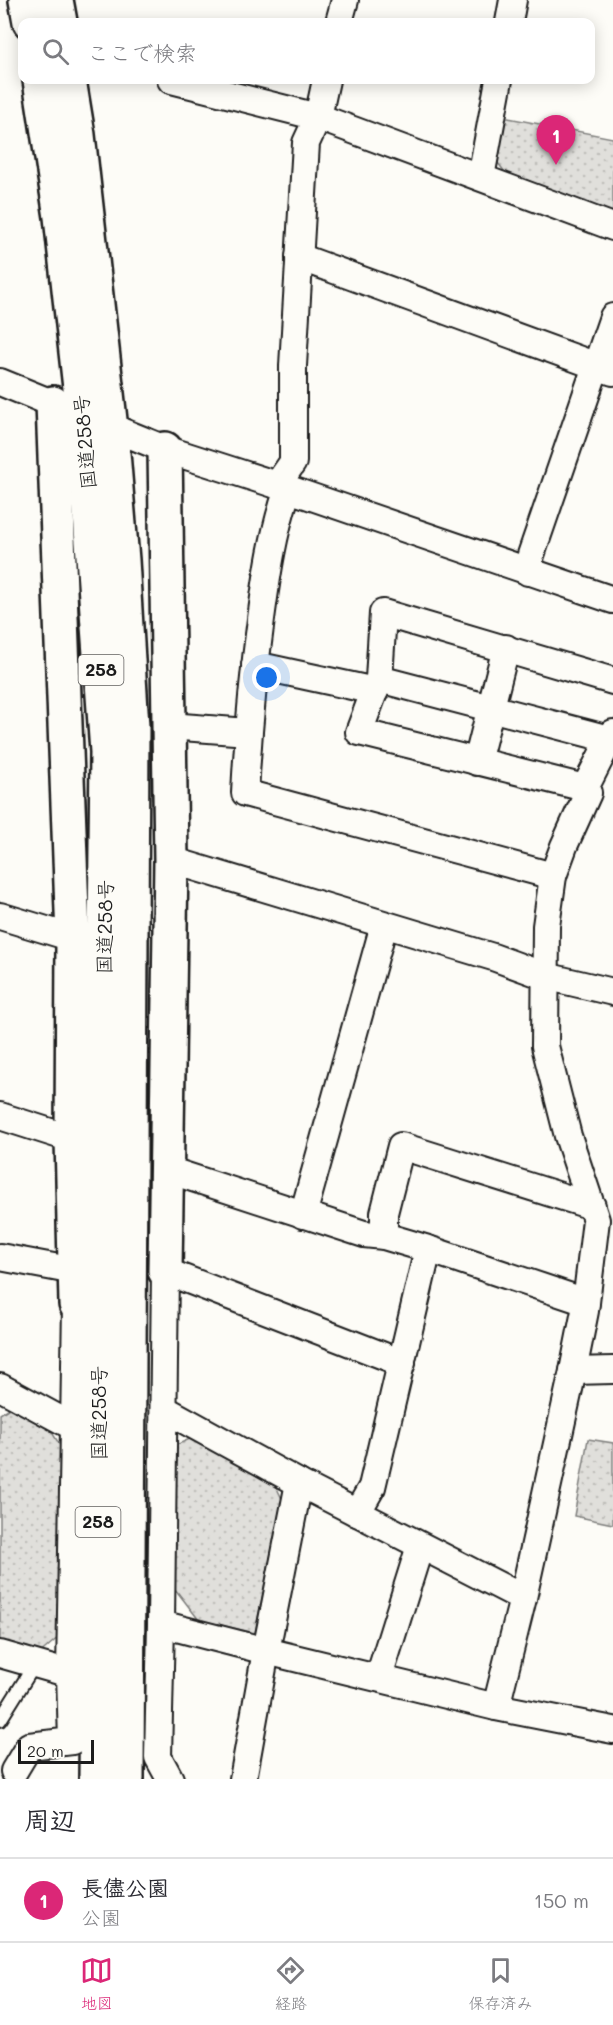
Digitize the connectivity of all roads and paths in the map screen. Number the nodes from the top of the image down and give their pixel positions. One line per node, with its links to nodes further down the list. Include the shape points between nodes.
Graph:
1 (26, 0): 5 (main road)
2 (56, 0): 6 (main road)
3 (345, 0): 7 (street)
4 (513, 0): 8 (street)
5 (29, 18)
6 (59, 18)
7 (340, 18)
8 (510, 18)
9 (41, 84): 22 (main road, 国道258号 / 258)
10 (70, 84): 22 (main road, 国道258号 / 258, via 78,135)
11 (187, 84): 14 (street)
12 (326, 84): 14 (street)
13 (498, 84): 15 (street)
14 (318, 117): 15 (street); 17 (street, via 306,143)
15 (481, 177): 16 (street)
16 (613, 227)
17 (299, 257): 19 (street); 24 (street, via 293,462)
18 (613, 318): 19 (street)
19 (604, 369): 25 (street, via 531,555)
20 (0, 382): 21 (street)
21 (53, 403): 22 (street); 41 (main road)
22 (98, 422): 23 (street); 52 (main road, 国道258号 / 258, via 107,752)
23 (165, 449): 24 (street); 32 (main road)
24 (282, 487): 25 (street); 28 (street)
25 (528, 572): 26 (street)
26 (613, 600)
27 (506, 648): 29 (street); 30 (street, via 383,613); 31 (street)
28 (255, 665): 30 (street); 33 (street)
29 (613, 681)
30 (377, 685): 31 (street); 35 (street, via 359,732)
31 (491, 707): 34 (street); 35 (street)
32 (169, 726): 33 (street); 37 (main road)
33 (248, 732): 38 (street, via 245,793)
34 (612, 737): 36 (street)
35 (477, 762): 36 (street)
36 (585, 788): 38 (street, via 588,793)
37 (171, 860): 40 (street); 46 (main road)
38 (553, 876): 42 (street)
39 (0, 916): 41 (street)
40 (384, 925): 42 (street); 48 (street)
41 (73, 938): 45 (main road)
42 (545, 976): 43 (street); 47 (street, via 545,1046 568,1137)
43 (613, 992)
44 (0, 1116): 45 (street)
45 (72, 1139): 52 (main road)
46 (165, 1169): 48 (street); 53 (main road)
47 (592, 1206): 49 (street, via 401,1146 384,1213); 54 (street, via 596,1220)
48 (303, 1215): 49 (street, via 364,1234)
49 (384, 1236): 50 (street)
50 (428, 1249): 54 (street); 56 (street)
51 (0, 1257): 52 (street)
52 (102, 1267): 55 (main road); 76 (main road, 国道258号 / 258); 77 (main road, 国道258号 / 258)
53 (165, 1271): 56 (street); 60 (street)
54 (586, 1302): 58 (street)
55 (76, 1304): 61 (street)
56 (402, 1363): 63 (street, via 372,1487)
57 (613, 1370): 58 (street)
58 (573, 1371): 65 (street)
59 (0, 1387): 61 (street)
60 (164, 1409): 62 (street); 66 (street)
61 (74, 1427): 70 (street)
62 (299, 1483): 63 (street); 67 (street)
63 (357, 1513): 64 (street)
64 (420, 1546): 65 (street); 71 (street)
65 (523, 1598): 72 (street)
66 (161, 1624): 67 (street); 78 (street, via 158,1757)
67 (266, 1652): 71 (street); 79 (street)
68 (0, 1654): 69 (street)
69 (35, 1664): 70 (street); 73 (lane)
70 (70, 1674): 75 (street, via 72,1741 29,1746)
71 (379, 1677): 72 (street)
72 (496, 1707): 74 (street)
73 (0, 1720)
74 (613, 1730)
75 (16, 1771)
76 (96, 1779)
77 (127, 1779)
78 (170, 1779)
79 (243, 1779)

